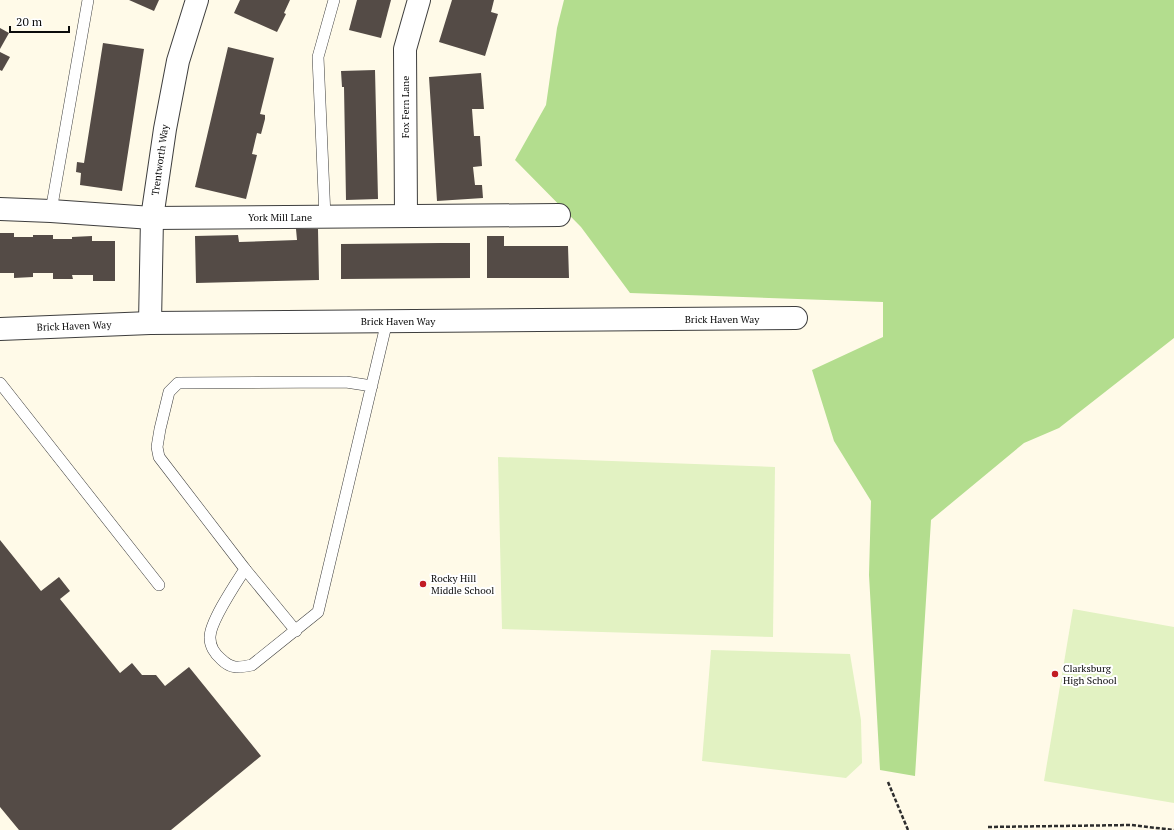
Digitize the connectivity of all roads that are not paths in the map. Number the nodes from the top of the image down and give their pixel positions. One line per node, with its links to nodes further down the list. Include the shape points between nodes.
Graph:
1 (88, 0): 6 (lane)
2 (197, 0): 10 (street, Trentworth Way, via 178,61)
3 (334, 0): 9 (lane, via 318,57)
4 (419, 0): 8 (street, Fox Fern Lane, via 405,49)
5 (0, 209): 6 (street, York Mill Lane)
6 (51, 211): 10 (street, York Mill Lane)
7 (559, 215): 8 (street, York Mill Lane)
8 (406, 216): 9 (street, York Mill Lane)
9 (325, 217): 10 (street, York Mill Lane)
10 (152, 218): 13 (street, Trentworth Way)
11 (796, 318): 12 (street, Brick Haven Way)
12 (387, 322): 13 (street, Brick Haven Way); 16 (lane)
13 (150, 323): 14 (street, Brick Haven Way)
14 (0, 329)
15 (0, 383): 18 (lane)
16 (372, 386): 17 (lane, via 346,382 178,384 168,392 157,447 160,457); 19 (lane, via 318,612)
17 (245, 569): 19 (lane); 19 (lane, via 214,623 210,636 212,647 218,657 227,665 239,668 252,665)
18 (159, 586)
19 (296, 630)

